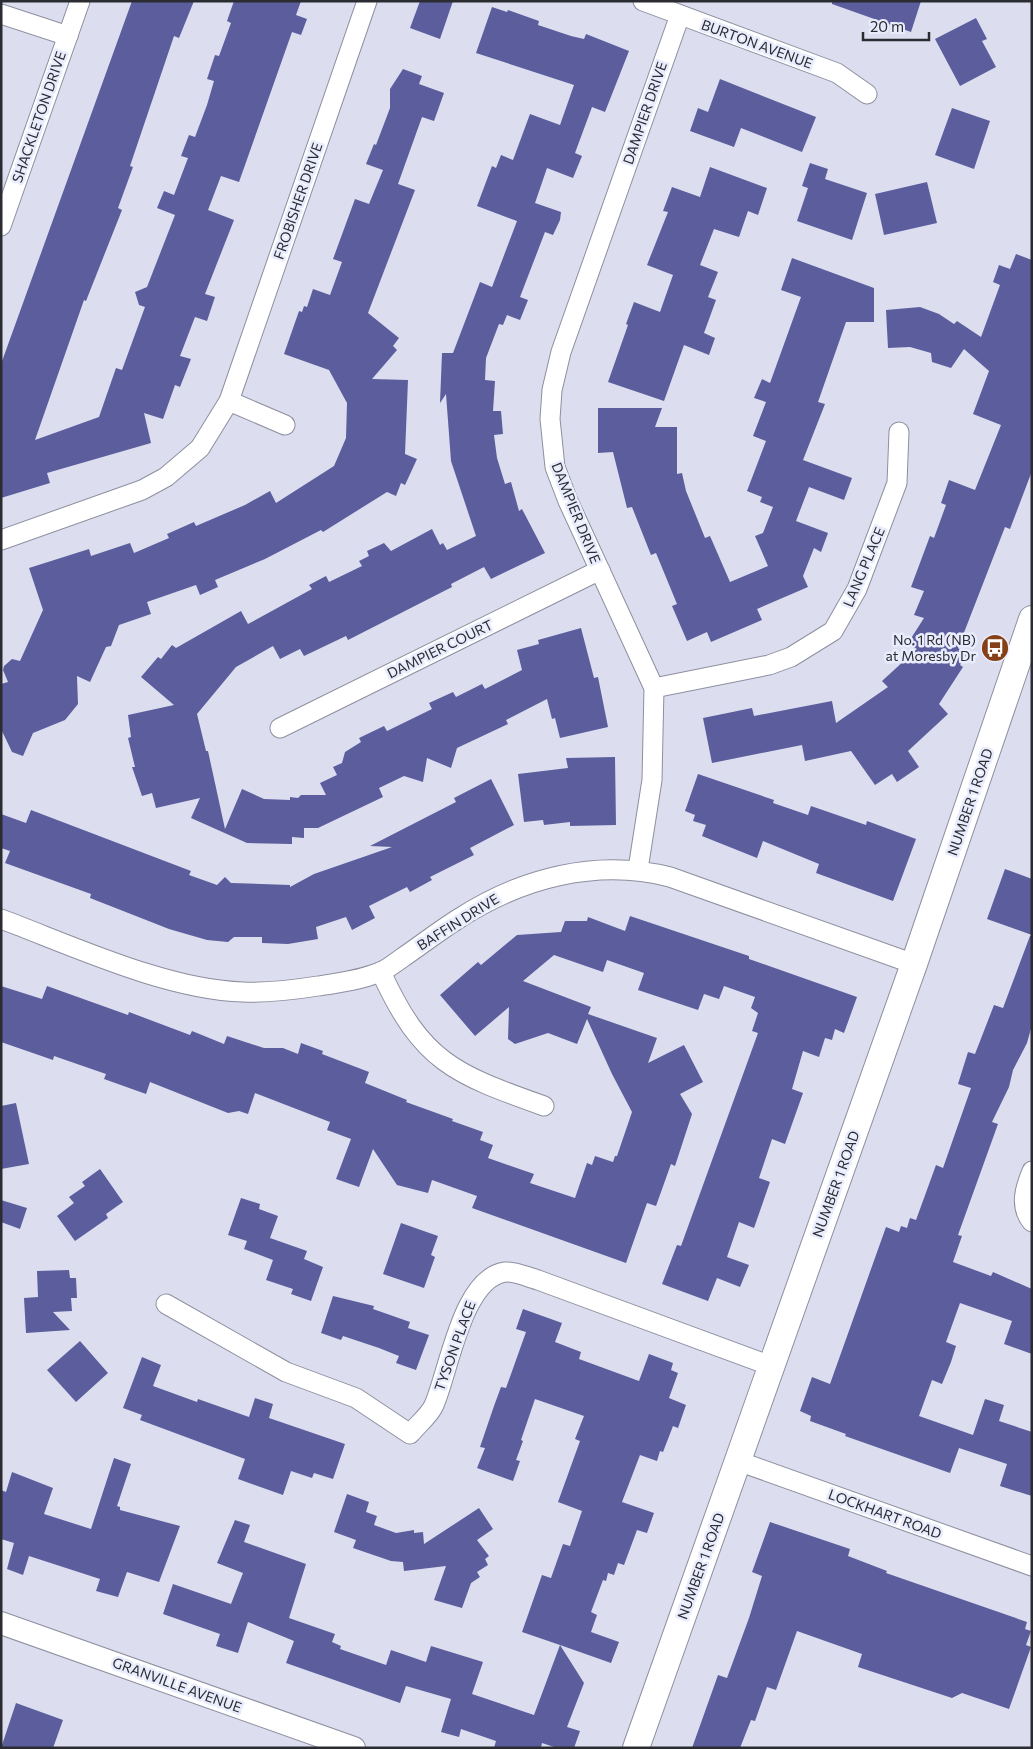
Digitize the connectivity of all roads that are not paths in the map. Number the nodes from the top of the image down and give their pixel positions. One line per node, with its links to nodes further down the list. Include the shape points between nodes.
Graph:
1 (80, 1): 6 (street, SHACKLETON DRIVE)
2 (367, 1): 9 (street, FROBISHER DRIVE)
3 (643, 1): 5 (street, BURTON AVENUE)
4 (1, 14): 6 (street, SHACKLETON DRIVE)
5 (680, 15): 7 (street, BURTON AVENUE, via 837,73); 13 (street, DAMPIER DRIVE, via 561,352 552,390 550,419 555,467)
6 (68, 36): 8 (street, SHACKLETON DRIVE)
7 (867, 94)
8 (1, 226)
9 (229, 400): 10 (street); 12 (street, FROBISHER DRIVE, via 200,448 166,477 142,490)
10 (285, 425)
11 (899, 432): 15 (street, LANG PLACE, via 897,483 857,588 833,631 791,657 769,665)
12 (1, 540)
13 (600, 570): 15 (street, DAMPIER DRIVE); 16 (street, DAMPIER COURT)
14 (1032, 619): 19 (main road, NUMBER 1 ROAD)
15 (654, 688): 17 (street, DAMPIER DRIVE, via 652,780)
16 (280, 728)
17 (638, 869): 19 (street, BAFFIN DRIVE, via 670,877); 20 (street, BAFFIN DRIVE, via 570,873 538,880 500,895)
18 (1, 919): 20 (street, BAFFIN DRIVE, via 165,978 210,988 242,992 289,990 333,984)
19 (914, 964): 25 (main road, NUMBER 1 ROAD)
20 (381, 972): 21 (street, via 399,1010 437,1057 470,1077)
21 (544, 1106)
22 (1032, 1170): 23 (street, via 1024,1204 1026,1215)
23 (1032, 1222)
24 (166, 1304): 25 (street, TYSON PLACE, via 286,1372 356,1398 410,1434 433,1407 474,1294 488,1278 505,1272 538,1280)
25 (771, 1366): 26 (main road, NUMBER 1 ROAD)
26 (738, 1461): 27 (street, LOCKHART ROAD); 30 (main road, NUMBER 1 ROAD)
27 (1032, 1566)
28 (1, 1623): 29 (street, GRANVILLE AVENUE)
29 (354, 1748)
30 (636, 1748)

